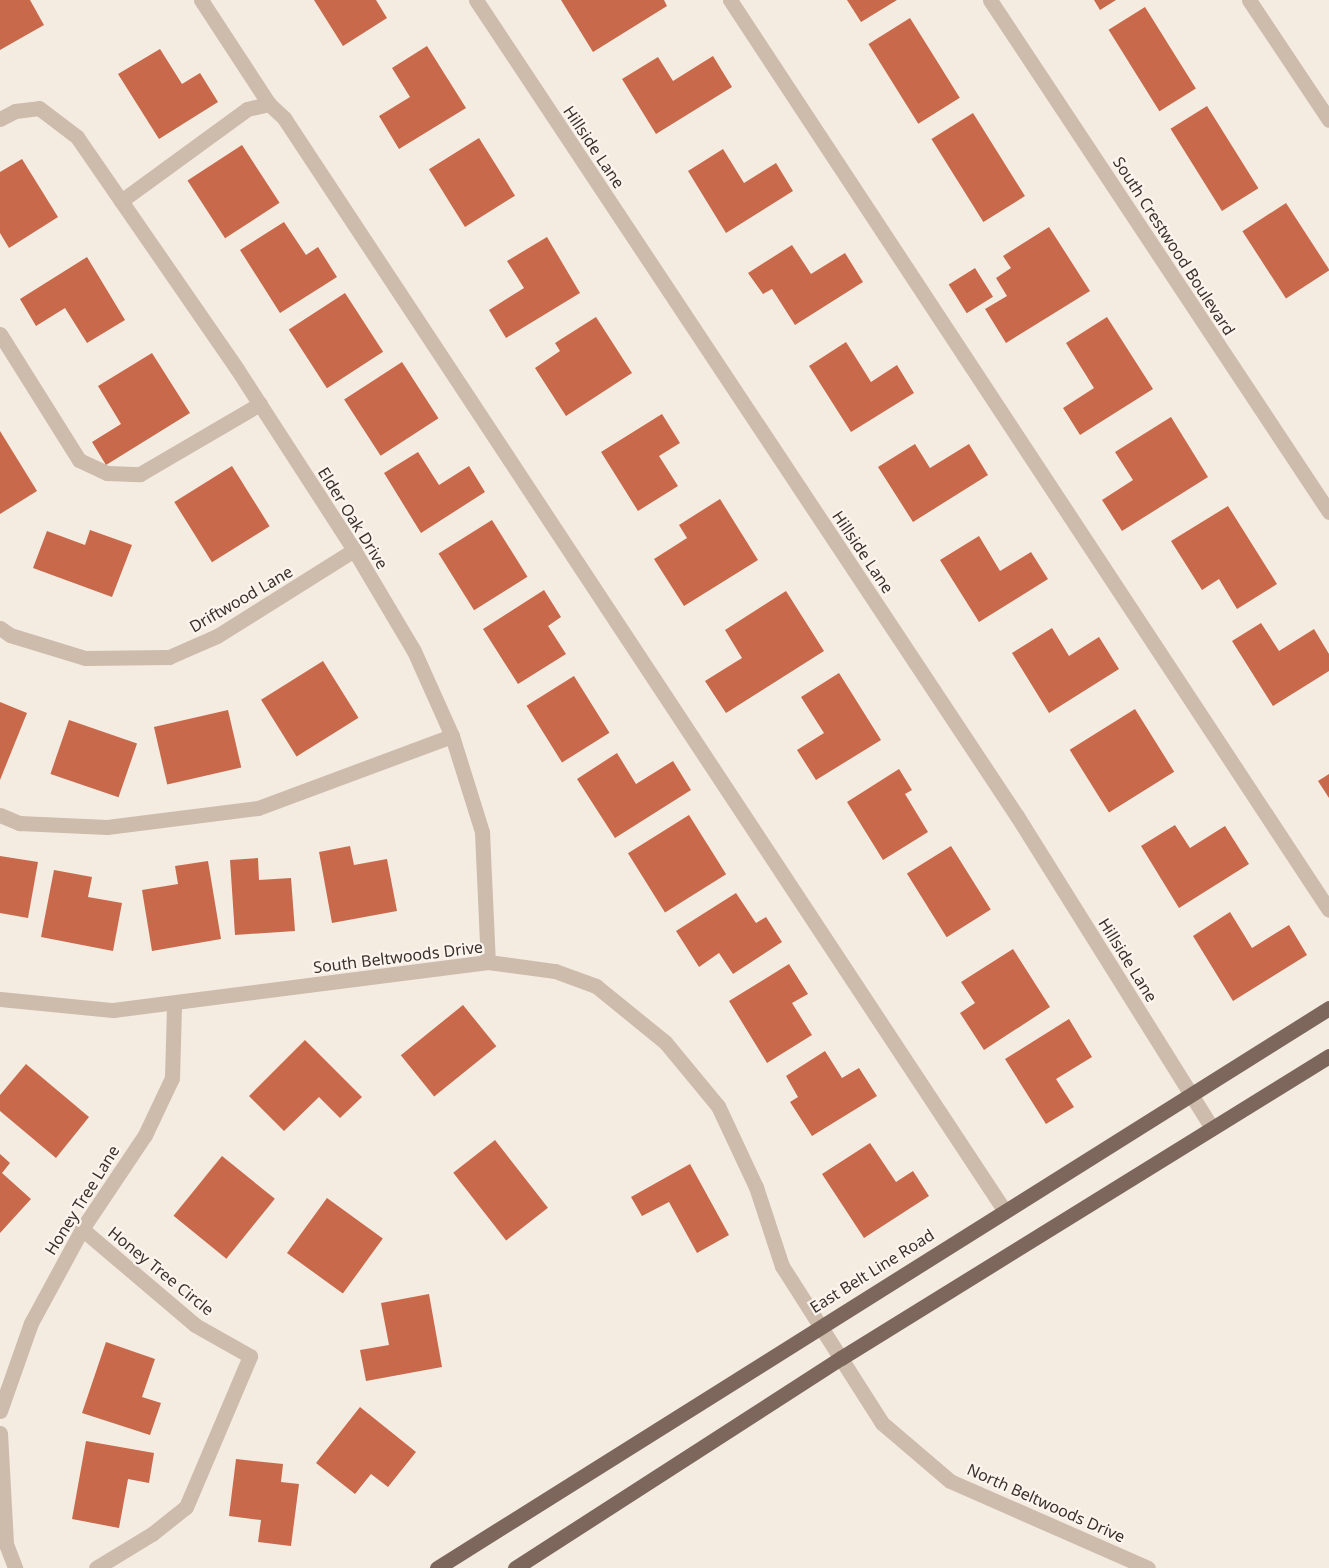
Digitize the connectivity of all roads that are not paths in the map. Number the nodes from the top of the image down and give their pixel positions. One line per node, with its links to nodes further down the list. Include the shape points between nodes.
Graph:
1 (201, 0): 6 (street)
2 (476, 0): 23 (street, Hillside Lane, via 1017,816)
3 (730, 0): 17 (street)
4 (990, 0): 12 (street, South Crestwood Boulevard)
5 (1249, 0): 8 (street)
6 (269, 105): 9 (street, via 247,109); 25 (street, via 284,118)
7 (0, 119): 9 (street, Elder Oak Drive, via 15,111 39,108 77,137)
8 (1329, 120)
9 (121, 201): 11 (street, Elder Oak Drive)
10 (0, 334): 11 (street, via 79,460 107,473 140,474)
11 (260, 404): 13 (street, Elder Oak Drive)
12 (1329, 513)
13 (354, 549): 14 (street, Driftwood Lane, via 217,636 169,657 86,658 10,635); 15 (street, Elder Oak Drive, via 414,651)
14 (0, 628)
15 (452, 736): 16 (street, via 258,808 107,827 19,823); 18 (street, Elder Oak Drive, via 482,832)
16 (0, 815)
17 (1329, 910)
18 (488, 962): 20 (street, South Beltwoods Drive); 27 (street, South Beltwoods Drive, via 555,971 596,986 665,1042 718,1106 756,1187 782,1266)
19 (0, 999): 20 (street, South Beltwoods Drive, via 113,1010)
20 (174, 1005): 26 (street, Honey Tree Lane, via 172,1078 145,1134)
21 (1329, 1008): 23 (main road, East Belt Line Road)
22 (1329, 1056): 24 (main road)
23 (1191, 1095): 24 (street, Hillside Lane); 25 (main road, East Belt Line Road)
24 (1212, 1128): 28 (main road)
25 (1004, 1210): 27 (main road, East Belt Line Road)
26 (82, 1229): 29 (street, Honey Tree Lane, via 31,1323); 32 (street, Honey Tree Circle, via 195,1325 250,1356 186,1507 152,1534)
27 (819, 1325): 28 (street, South Beltwoods Drive); 33 (main road, East Belt Line Road)
28 (841, 1358): 34 (main road); 35 (street, North Beltwoods Drive, via 882,1423 950,1480)
29 (0, 1411)
30 (0, 1433): 31 (street, via 6,1544)
31 (15, 1568)
32 (96, 1568)
33 (437, 1568)
34 (515, 1568)
35 (1148, 1568)

